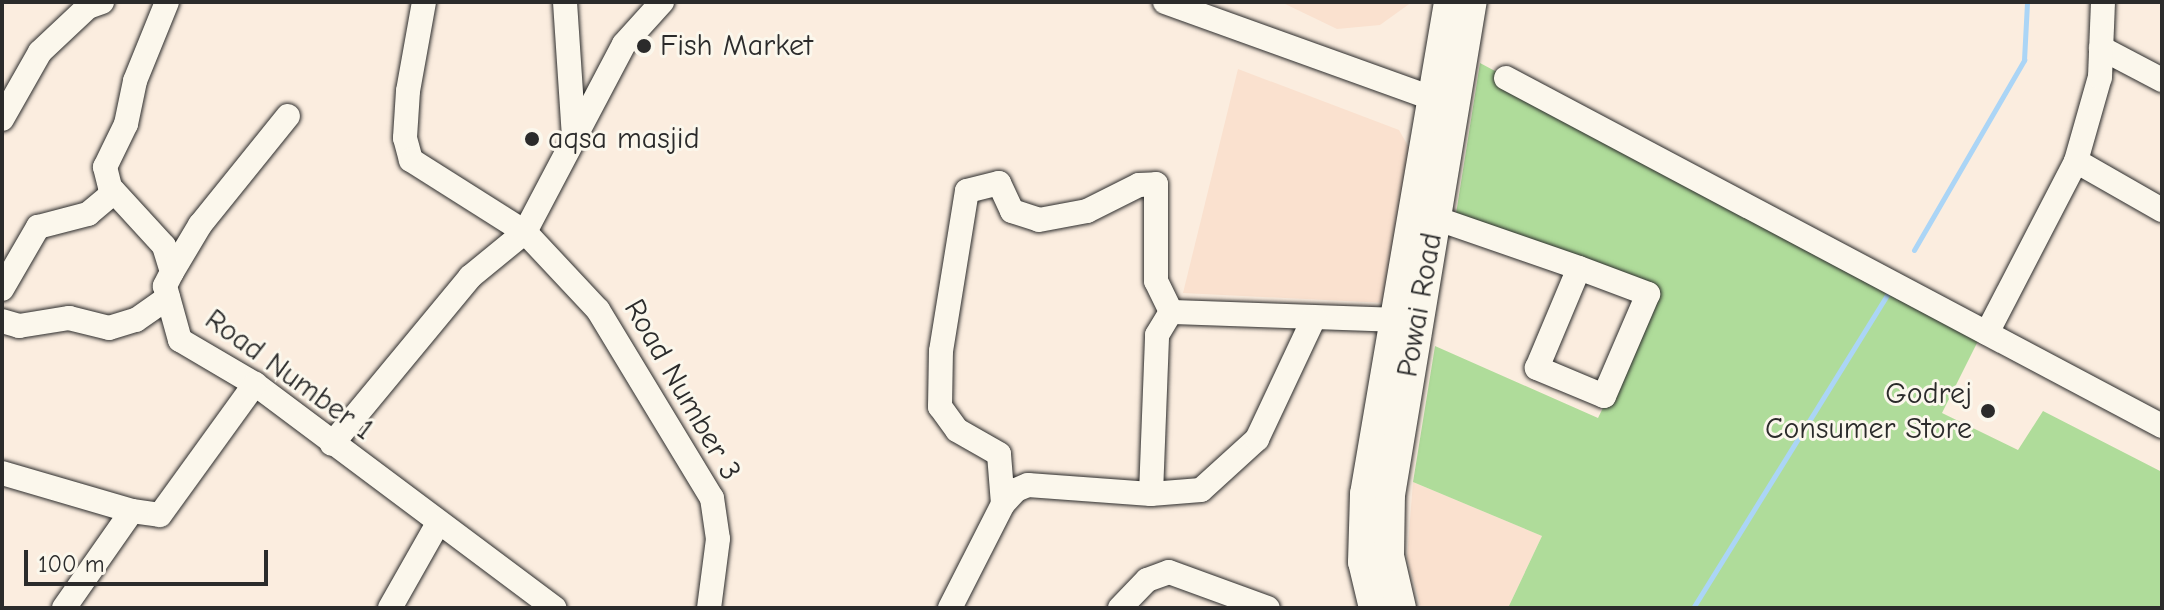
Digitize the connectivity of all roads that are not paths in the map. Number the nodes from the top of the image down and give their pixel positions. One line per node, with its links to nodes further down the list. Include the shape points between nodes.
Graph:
1 (102, 2): 15 (street, via 88,7 40,52)
2 (424, 2): 21 (street, Road Number 3, via 408,91 405,138 411,160)
3 (565, 2): 16 (street)
4 (662, 2): 16 (street, via 624,44)
5 (1165, 2): 13 (street)
6 (1449, 2): 13 (main road, Powai Road)
7 (1472, 2): 13 (main road, Powai Road)
8 (2103, 2): 10 (street)
9 (161, 3): 18 (street, via 126,124 105,167)
10 (2101, 48): 12 (street); 17 (street, via 2100,77)
11 (1506, 78): 30 (street)
12 (2162, 80)
13 (1443, 102): 20 (main road, Powai Road); 28 (main road, Powai Road)
14 (288, 116): 23 (street, via 200,225)
15 (2, 119)
16 (574, 136): 21 (street)
17 (2076, 161): 19 (street); 30 (street)
18 (114, 192): 23 (street, via 164,246); 24 (street, via 88,214 38,227)
19 (2162, 210)
20 (1435, 218): 22 (street); 47 (main road, Powai Road, via 1390,495 1389,556)
21 (525, 232): 33 (street, via 470,277); 42 (street, Road Number 3, via 598,310 712,498 718,539)
22 (1579, 268): 22 (street, via 1649,296 1604,396 1537,368)
23 (172, 272): 25 (street, Road Number 1, via 165,286)
24 (2, 289)
25 (168, 298): 29 (street, via 136,320 109,328 69,318 19,326); 31 (street, Road Number 1, via 180,340)
26 (1171, 312): 27 (street); 35 (street, via 1157,335); 36 (street, via 1156,281 1156,184 1139,185 1087,211 1039,220 1012,211 999,183 967,191 941,351 940,407 957,430 999,454)
27 (1314, 318): 28 (street); 35 (street, via 1257,439 1237,461 1201,490)
28 (1395, 320): 46 (main road, Powai Road, via 1365,494 1363,562)
29 (2, 321)
30 (1987, 333): 32 (street)
31 (255, 384): 33 (street, Road Number 1); 37 (street, via 160,515)
32 (2162, 426)
33 (332, 444): 38 (street, Road Number 1)
34 (2, 473): 37 (street)
35 (1151, 494): 36 (street, via 1028,485)
36 (1003, 504): 43 (street)
37 (132, 511): 39 (street)
38 (437, 525): 40 (street); 41 (street, Road Number 1)
39 (64, 608)
40 (390, 608)
41 (554, 608)
42 (709, 608)
43 (950, 608)
44 (1120, 608): 45 (street, via 1147,580 1169,572)
45 (1268, 608)
46 (1374, 608)
47 (1401, 608)

